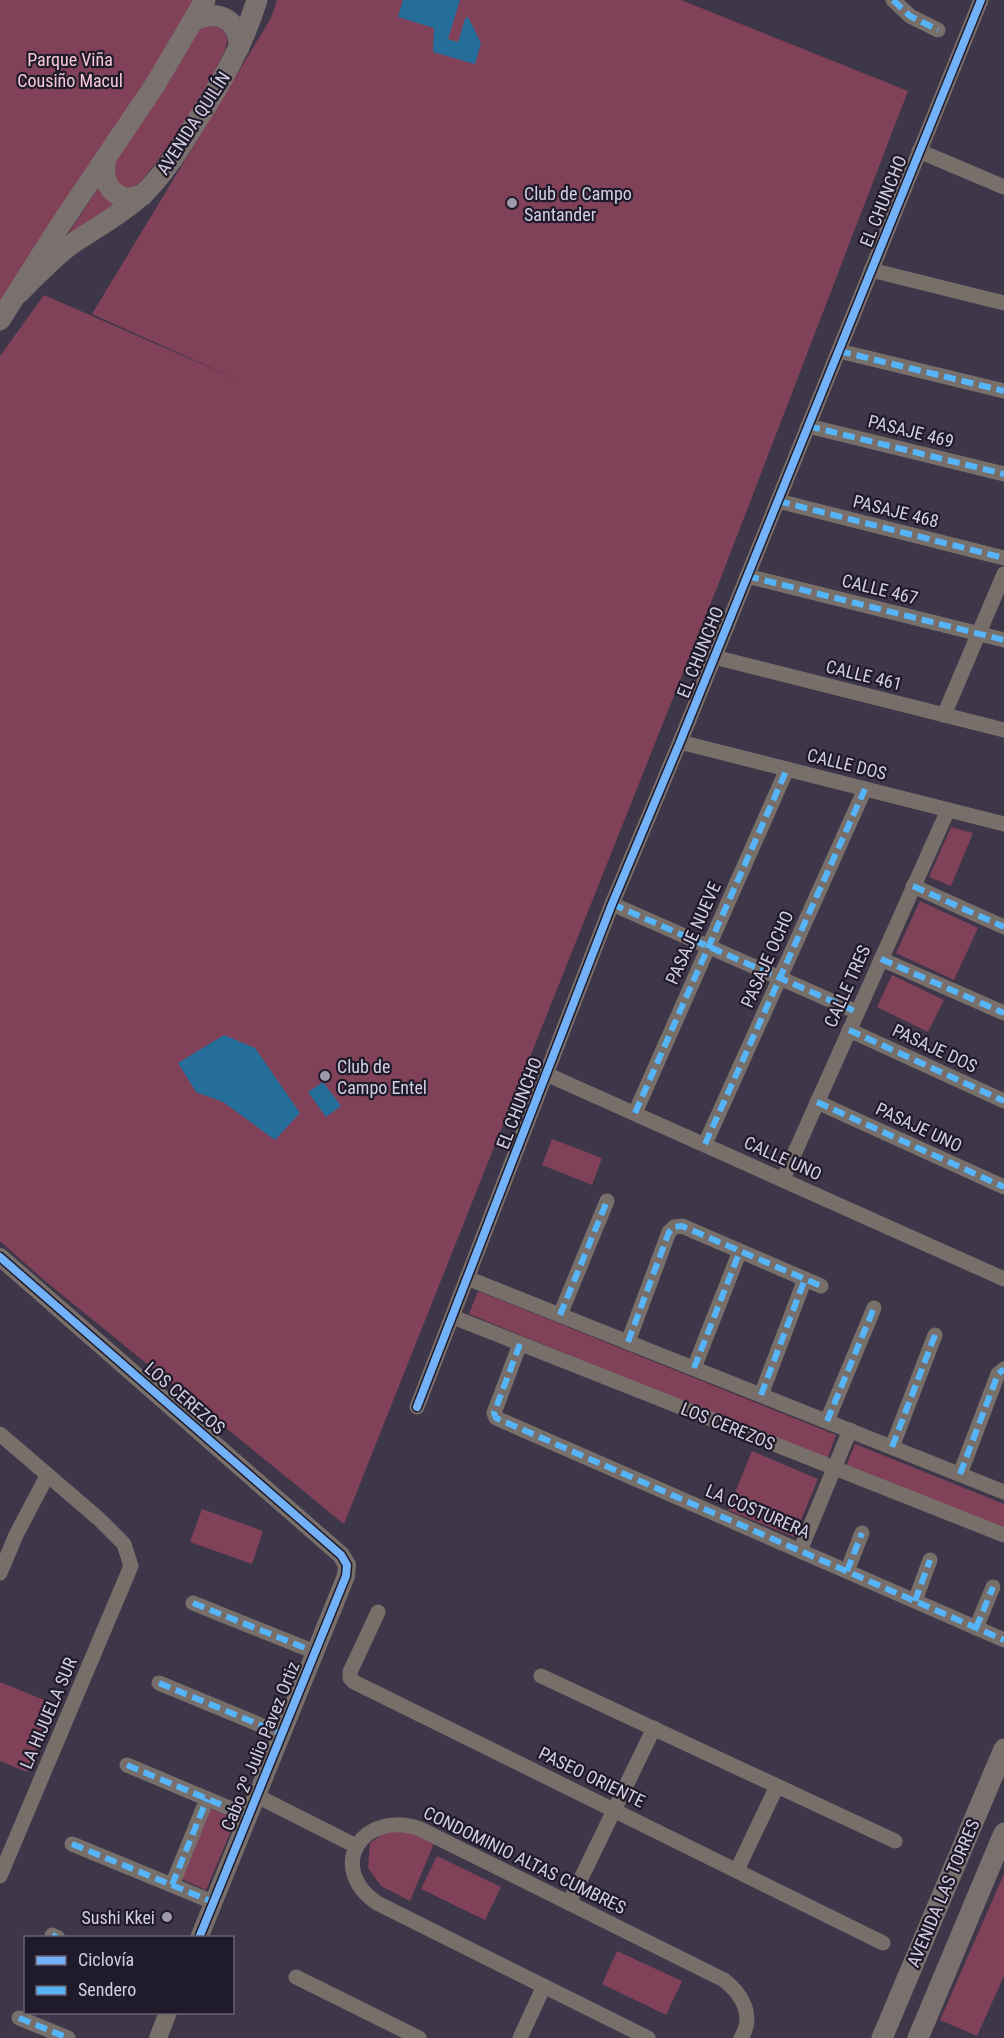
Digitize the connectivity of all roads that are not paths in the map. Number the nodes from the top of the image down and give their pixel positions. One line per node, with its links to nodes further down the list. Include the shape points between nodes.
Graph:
1 (205, 0): 5 (main road, AVENIDA QUILÍN)
2 (257, 0): 7 (main road, AVENIDA QUILÍN)
3 (893, 0): 6 (street, via 910,16)
4 (981, 0): 8 (street, EL CHUNCHO)
5 (194, 20): 7 (main road, via 223,17 236,30); 9 (main road, AVENIDA QUILÍN)
6 (938, 30)
7 (239, 48): 11 (main road, AVENIDA QUILÍN, via 181,146)
8 (920, 151): 10 (street); 12 (street, EL CHUNCHO)
9 (106, 158): 11 (main road, via 104,176 111,192 126,199); 13 (main road, AVENIDA QUILÍN)
10 (1004, 187)
11 (143, 195): 13 (main road, AVENIDA QUILÍN, via 70,246)
12 (871, 270): 14 (street); 16 (street, EL CHUNCHO)
13 (19, 293): 15 (main road, AVENIDA QUILÍN)
14 (1004, 303)
15 (0, 320)
16 (838, 351): 17 (street); 18 (street, EL CHUNCHO)
17 (1004, 391)
18 (808, 426): 19 (street, PASAJE 469); 20 (street, EL CHUNCHO)
19 (1004, 474)
20 (778, 501): 21 (street, PASAJE 468); 23 (street, EL CHUNCHO)
21 (1004, 558)
22 (1004, 574): 24 (street)
23 (747, 576): 24 (street, CALLE 467); 26 (street, EL CHUNCHO)
24 (979, 634): 25 (street, CALLE 467); 27 (street)
25 (1004, 640)
26 (714, 657): 27 (street, CALLE 461); 29 (street, EL CHUNCHO)
27 (944, 715): 28 (street, CALLE 461)
28 (1004, 730)
29 (680, 742): 30 (street, CALLE DOS); 35 (street, EL CHUNCHO)
30 (787, 769): 31 (street, CALLE DOS); 37 (street, PASAJE NUEVE)
31 (865, 789): 32 (street, CALLE DOS); 39 (street, PASAJE OCHO)
32 (948, 810): 33 (street, CALLE DOS); 34 (street, CALLE TRES)
33 (1004, 824)
34 (914, 886): 36 (street); 38 (street, CALLE TRES)
35 (612, 904): 37 (street); 43 (street, EL CHUNCHO)
36 (1004, 927)
37 (709, 946): 39 (street); 46 (street, PASAJE NUEVE)
38 (881, 959): 40 (street, CALLE TRES); 41 (street)
39 (780, 978): 40 (street); 47 (street, PASAJE OCHO)
40 (857, 1012): 42 (street, CALLE TRES)
41 (1004, 1013)
42 (849, 1030): 44 (street, PASAJE DOS); 45 (street, CALLE TRES)
43 (546, 1074): 46 (street, CALLE UNO); 53 (street, EL CHUNCHO)
44 (1004, 1101)
45 (817, 1102): 48 (street, CALLE TRES); 49 (street, PASAJE UNO)
46 (635, 1113): 47 (street, CALLE UNO)
47 (705, 1144): 48 (street, CALLE UNO)
48 (783, 1179): 55 (street, CALLE UNO)
49 (1004, 1187)
50 (607, 1201): 58 (street)
51 (740, 1251): 54 (street); 61 (street, via 682,1227 671,1228); 63 (street)
52 (0, 1257): 79 (street, LOS CEREZOS, via 333,1547)
53 (467, 1278): 58 (street); 59 (street, EL CHUNCHO)
54 (805, 1279): 56 (street); 65 (street)
55 (1004, 1279)
56 (821, 1286)
57 (874, 1308): 67 (street)
58 (560, 1315): 61 (street)
59 (453, 1317): 62 (street, LOS CEREZOS); 66 (street)
60 (935, 1335): 70 (street)
61 (628, 1342): 63 (street)
62 (520, 1344): 71 (street, LOS CEREZOS); 77 (street, LA COSTURERA, via 494,1413 496,1418)
63 (694, 1368): 65 (street)
64 (1004, 1369): 72 (street, via 998,1374)
65 (761, 1395): 67 (street)
66 (417, 1407)
67 (827, 1421): 68 (street)
68 (850, 1430): 70 (street); 71 (street)
69 (0, 1434): 73 (street)
70 (892, 1447): 72 (street)
71 (834, 1468): 76 (street, LOS CEREZOS); 77 (street)
72 (960, 1474): 74 (street)
73 (47, 1476): 81 (street); 105 (street, LA HIJUELA SUR, via 124,1544 131,1566)
74 (1004, 1492)
75 (862, 1533): 80 (street)
76 (1004, 1535)
77 (800, 1551): 80 (street, LA COSTURERA)
78 (930, 1560): 83 (street)
79 (347, 1565): 88 (street, Cabo 2º Julio Pavez Ortiz)
80 (847, 1571): 83 (street, LA COSTURERA)
81 (0, 1573)
82 (993, 1587): 86 (street)
83 (915, 1601): 86 (street, LA COSTURERA)
84 (193, 1603): 88 (street)
85 (378, 1612): 98 (street, PASEO ORIENTE, via 350,1672 351,1680)
86 (976, 1628): 87 (street, LA COSTURERA)
87 (1004, 1640)
88 (315, 1652): 92 (street, Cabo 2º Julio Pavez Ortiz)
89 (541, 1676): 91 (street)
90 (159, 1683): 92 (street)
91 (654, 1728): 95 (street); 98 (street)
92 (282, 1734): 96 (street, Cabo 2º Julio Pavez Ortiz)
93 (1004, 1749): 113 (main road, AVENIDA LAS TORRES)
94 (127, 1765): 97 (street)
95 (777, 1786): 101 (street); 104 (street)
96 (256, 1796): 99 (street, Cabo 2º Julio Pavez Ortiz); 103 (street)
97 (207, 1799): 99 (street); 106 (street, Cabo 2º Julio Pavez Ortiz)
98 (614, 1810): 104 (street, PASEO ORIENTE); 108 (street)
99 (248, 1816): 107 (street, Cabo 2º Julio Pavez Ortiz)
100 (1004, 1833): 114 (main road, AVENIDA LAS TORRES)
101 (896, 1841)
102 (72, 1844): 106 (street)
103 (356, 1846): 108 (street, CONDOMINIO ALTAS CUMBRES, via 365,1834 377,1828 393,1824 411,1826); 112 (street, via 356,1878 370,1898)
104 (737, 1870): 110 (street, PASEO ORIENTE)
105 (0, 1876)
106 (172, 1885): 107 (street)
107 (213, 1902): 109 (street, Cabo 2º Julio Pavez Ortiz)
108 (569, 1903): 117 (street, CONDOMINIO ALTAS CUMBRES, via 724,1980 746,2006)
109 (200, 1936)
110 (883, 1942)
111 (296, 1977): 121 (street)
112 (544, 1986): 122 (street); 123 (street)
113 (900, 1996): 114 (main road, via 917,1995); 124 (main road, AVENIDA LAS TORRES)
114 (929, 2010): 118 (main road, AVENIDA LAS TORRES)
115 (168, 2014): 120 (street)
116 (19, 2018): 119 (street)
117 (744, 2037)
118 (922, 2037)
119 (68, 2038)
120 (158, 2038)
121 (419, 2038)
122 (520, 2038)
123 (648, 2038)
124 (882, 2038)

